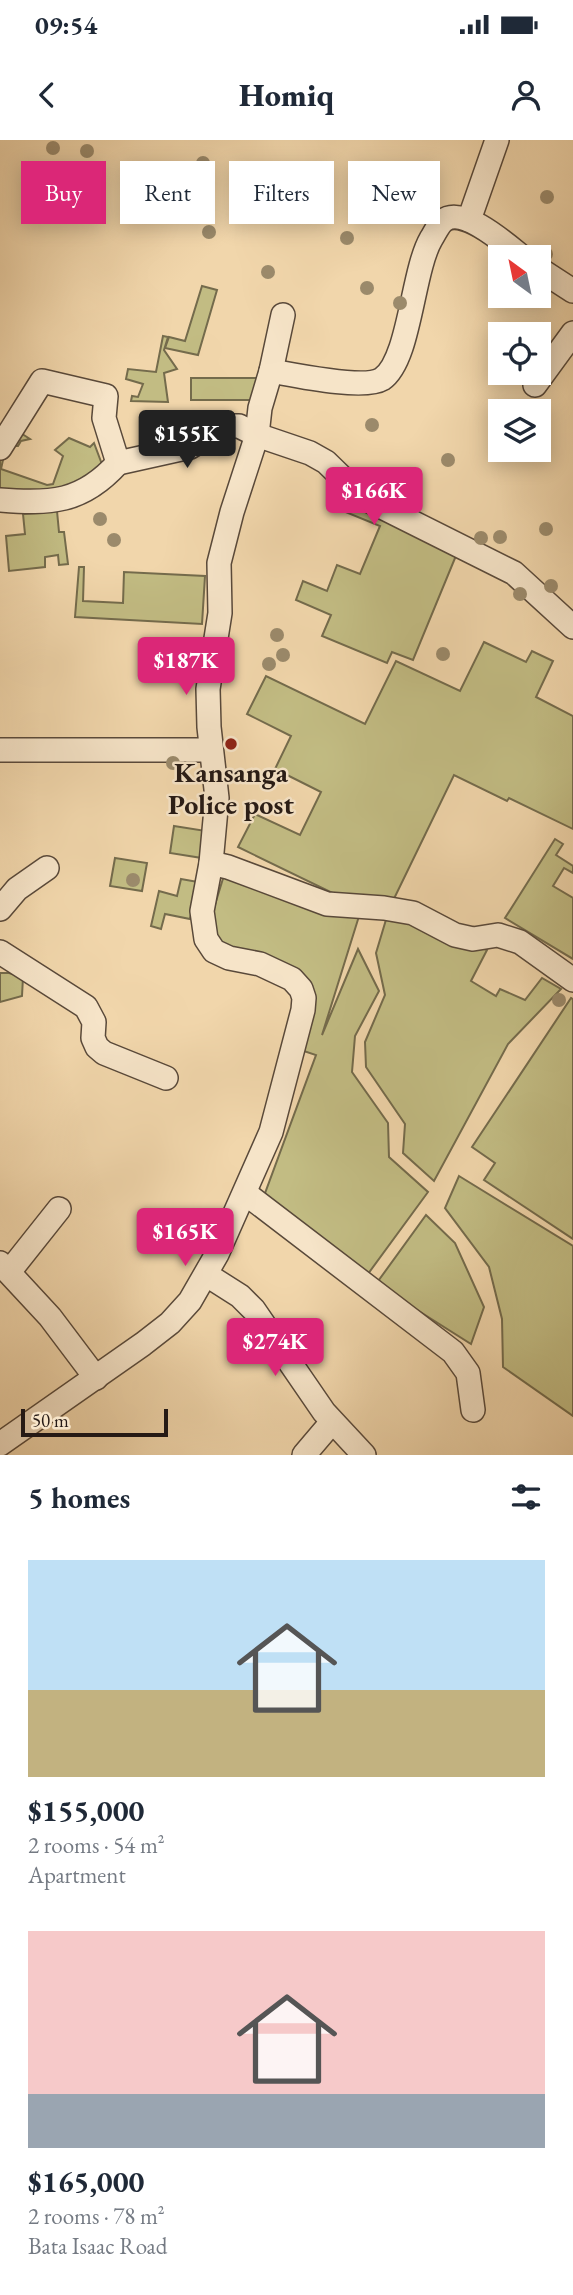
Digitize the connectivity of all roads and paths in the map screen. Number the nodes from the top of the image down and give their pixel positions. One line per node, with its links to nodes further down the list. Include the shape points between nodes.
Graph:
1 (497, 140): 2 (street)
2 (470, 220): 3 (street); 9 (street, via 441,222 424,252 405,333 393,366 379,381 355,384)
3 (507, 245)
4 (551, 277): 5 (street)
5 (573, 291)
6 (283, 315): 9 (street)
7 (573, 333): 8 (street)
8 (551, 364)
9 (271, 371): 10 (street)
10 (257, 435): 12 (street, via 239,426 225,426 190,447); 14 (street, via 318,457 362,497 514,573); 16 (street, via 219,563 220,613 208,689)
11 (0, 448): 12 (street, via 42,381 106,396 104,418)
12 (118, 463): 13 (street, via 100,481 69,497 38,503)
13 (0, 500)
14 (573, 627)
15 (0, 750): 16 (street)
16 (211, 750): 17 (street, via 218,785)
17 (211, 863): 21 (street, via 327,904 384,908 413,914 455,935 473,939 498,935 520,942); 23 (street, via 202,911 206,939 214,951 292,979 304,998 271,1132)
18 (47, 867): 19 (street, via 16,889)
19 (0, 909)
20 (0, 952): 22 (street, via 86,1007 94,1022 93,1038 104,1053)
21 (573, 980)
22 (166, 1078)
23 (245, 1193): 26 (street); 28 (street, via 453,1352 468,1373)
24 (59, 1209): 25 (street)
25 (4, 1267): 27 (street, via 50,1317)
26 (207, 1275): 27 (street, via 170,1323); 29 (street, via 254,1310)
27 (96, 1378): 30 (street)
28 (472, 1410)
29 (331, 1422): 31 (street); 32 (street)
30 (0, 1444)
31 (304, 1455)
32 (364, 1455)

